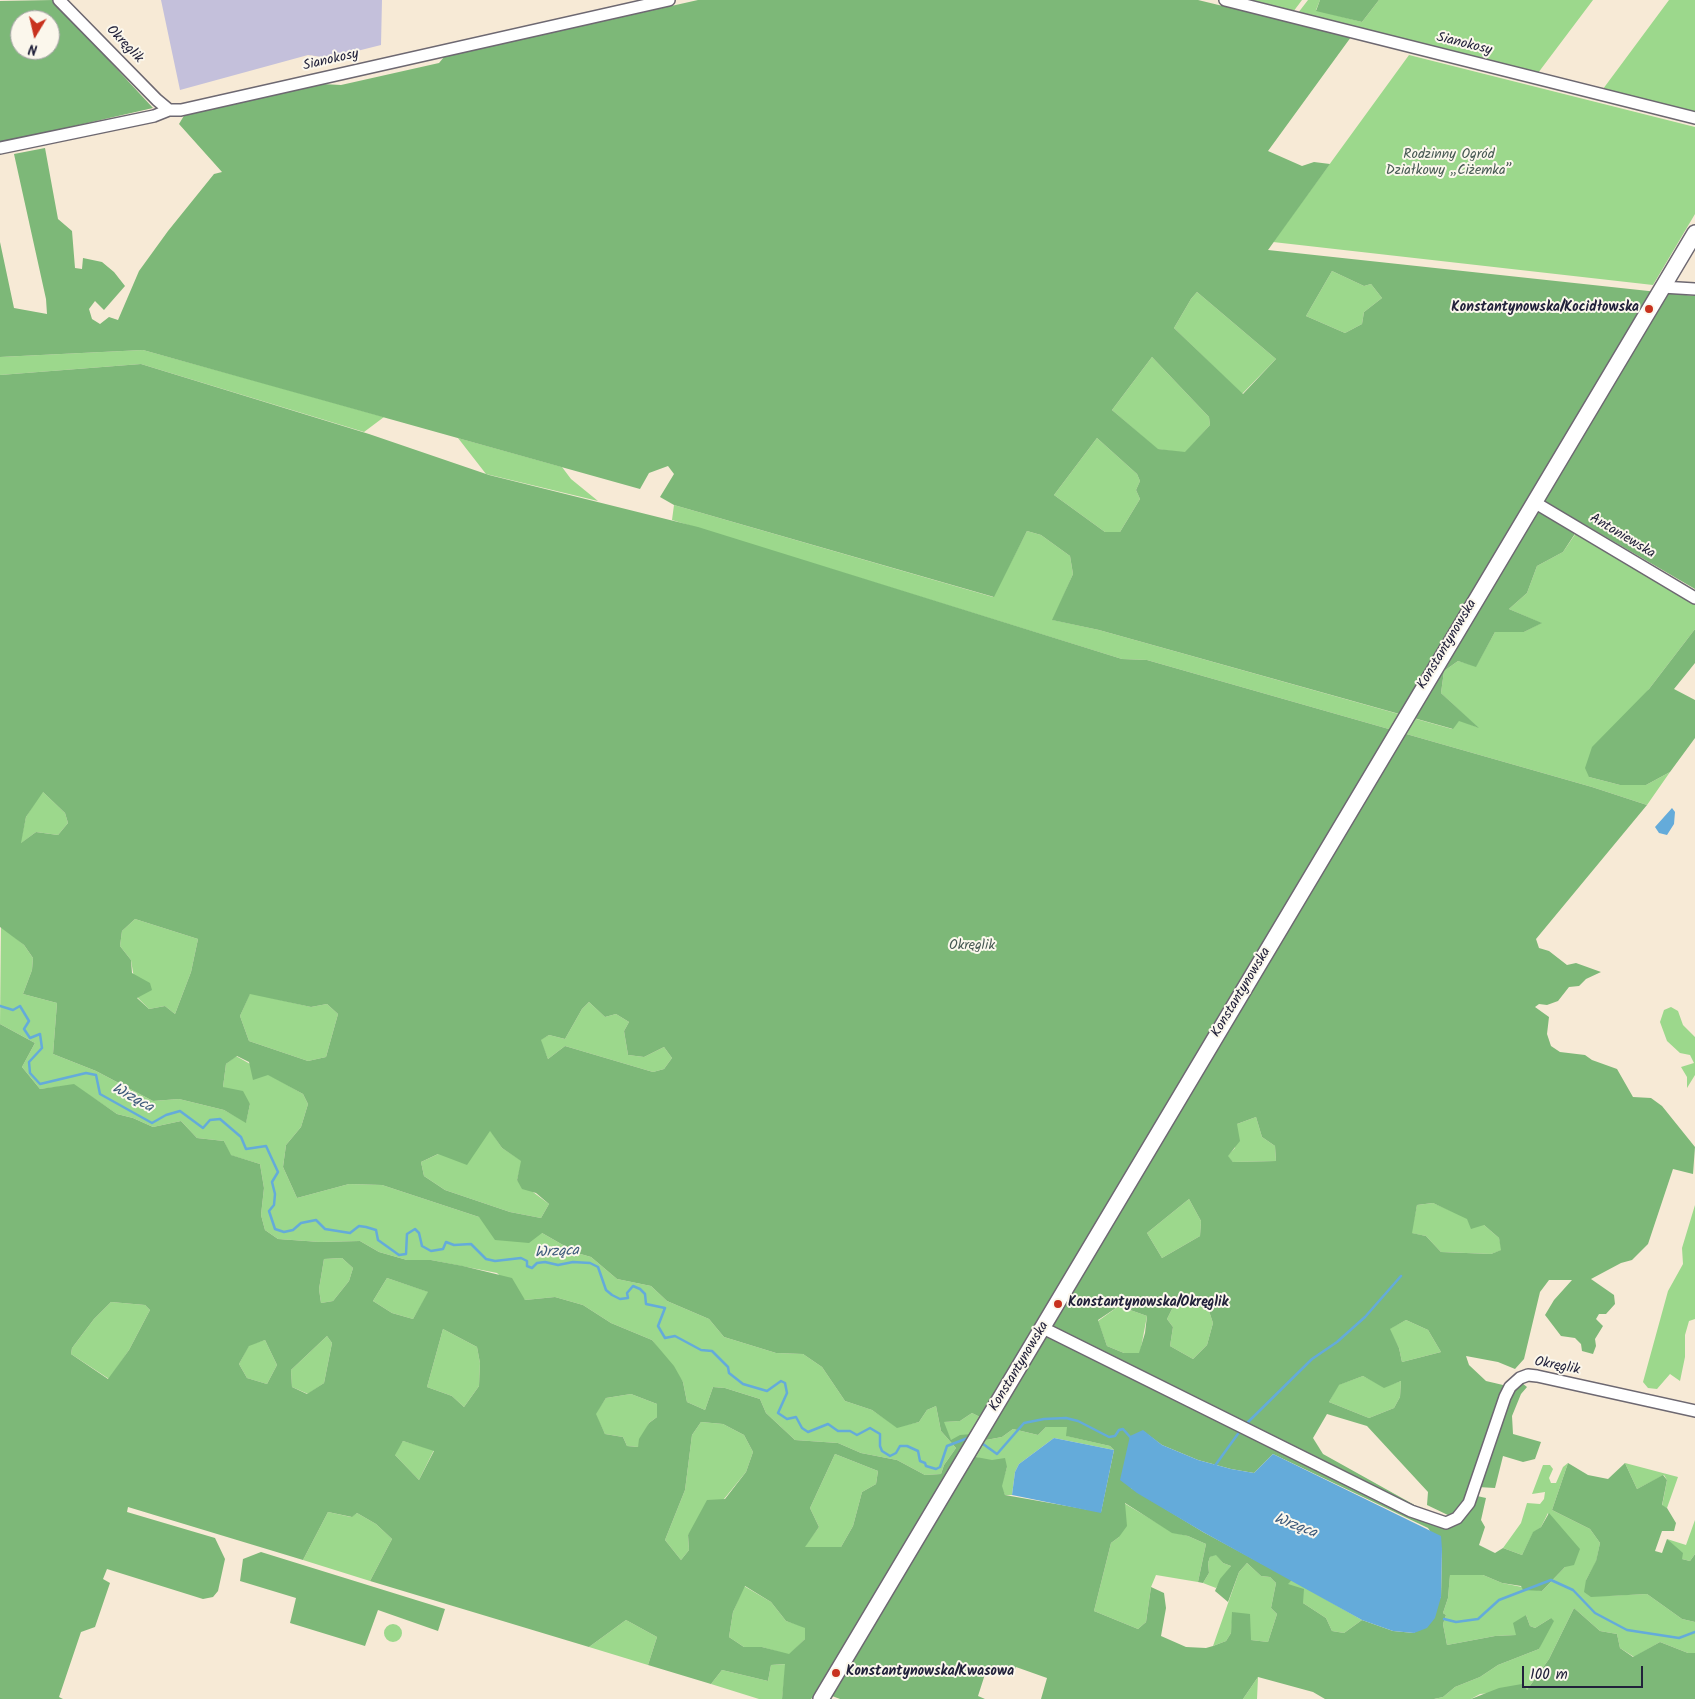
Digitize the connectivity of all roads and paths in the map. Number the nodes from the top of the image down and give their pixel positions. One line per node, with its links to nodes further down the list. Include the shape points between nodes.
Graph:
1 (59, 0): 4 (street, Okręglik)
2 (669, 0): 4 (street, Sianokosy, via 181,110)
3 (1225, 0): 5 (street, Sianokosy)
4 (169, 110): 6 (street, Sianokosy, via 154,116)
5 (1695, 118)
6 (0, 148)
7 (1695, 233): 8 (main road, Konstantynowska)
8 (1662, 287): 9 (street); 10 (main road, Konstantynowska)
9 (1695, 290)
10 (1534, 502): 11 (street, Antoniewska); 12 (main road, Konstantynowska)
11 (1695, 598)
12 (1043, 1328): 13 (street, Okręglik, via 1411,1511 1446,1523 1457,1518 1469,1503 1505,1397 1520,1378 1537,1376); 14 (main road, Konstantynowska)
13 (1695, 1411)
14 (821, 1699)

